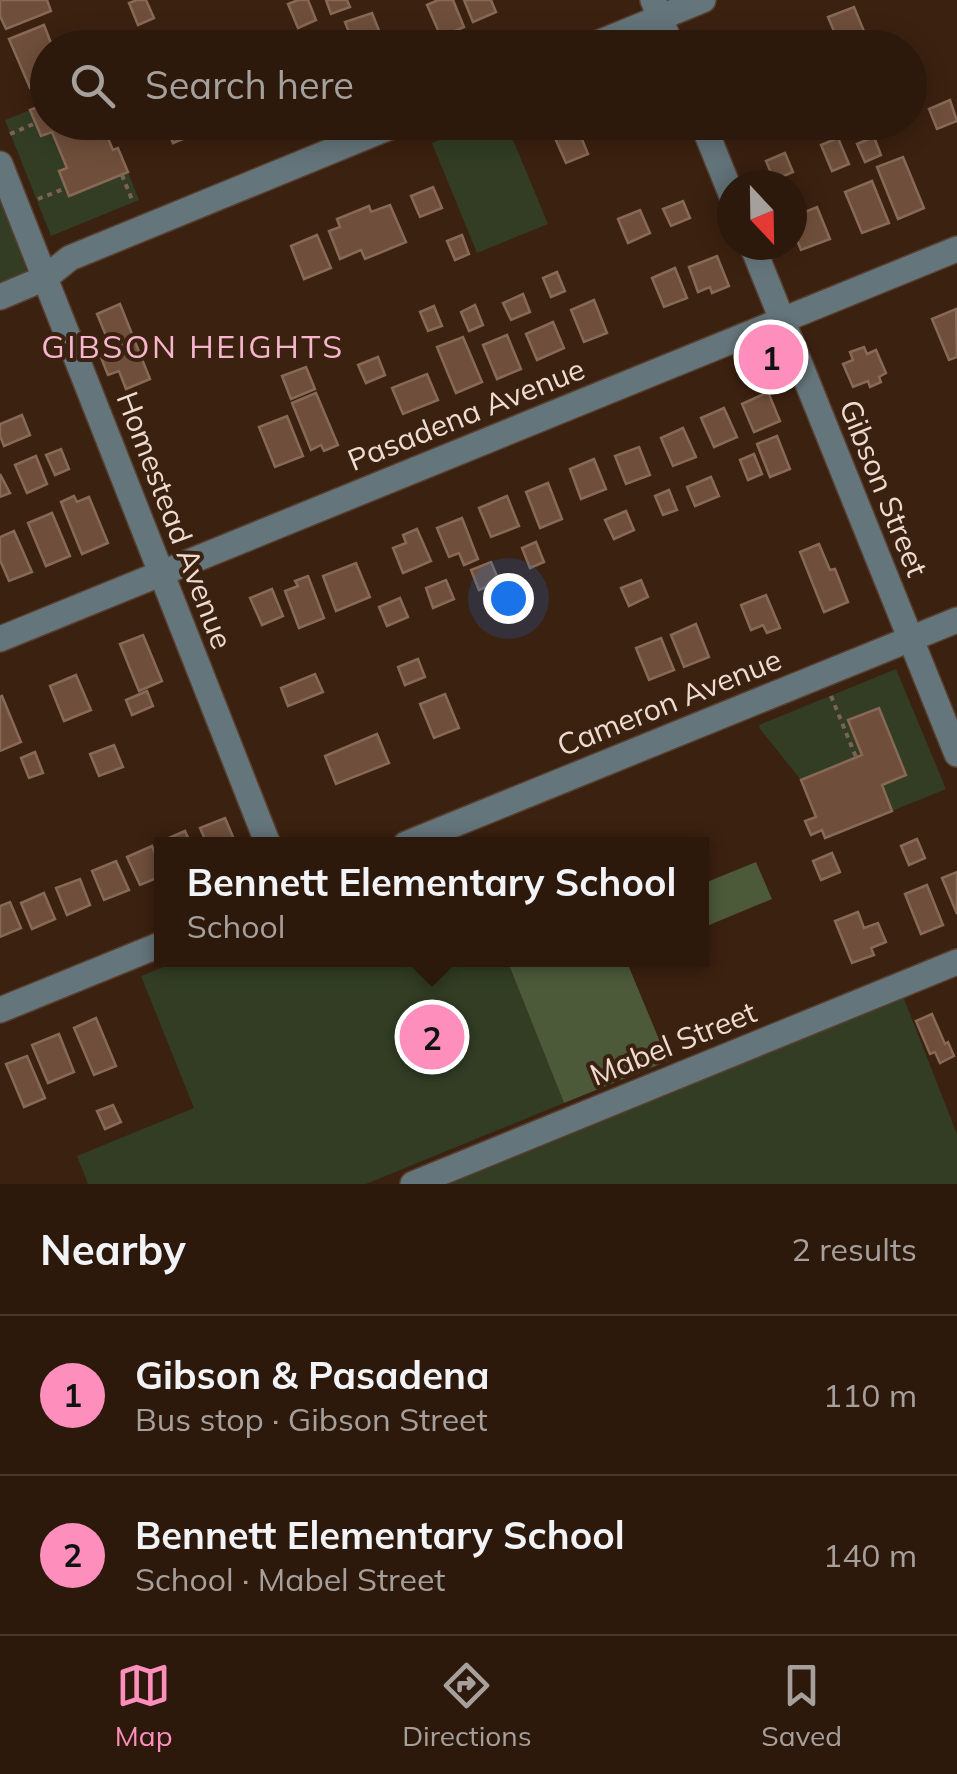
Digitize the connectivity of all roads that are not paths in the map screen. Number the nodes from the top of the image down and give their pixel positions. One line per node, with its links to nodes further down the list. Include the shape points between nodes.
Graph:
1 (703, 0): 2 (street)
2 (656, 9): 3 (street)
3 (618, 30)
4 (358, 140): 10 (street, via 70,258)
5 (709, 140): 7 (street)
6 (0, 164): 10 (street, Homestead Avenue)
7 (721, 170)
8 (957, 249): 12 (street, Pasadena Avenue)
9 (758, 260): 12 (street, Gibson Street)
10 (45, 278): 11 (street); 13 (street, Homestead Avenue)
11 (0, 296)
12 (782, 320): 13 (street, Pasadena Avenue); 16 (street, Gibson Street)
13 (161, 573): 15 (street, Pasadena Avenue); 18 (street, Homestead Avenue)
14 (957, 620): 16 (street, Cameron Avenue)
15 (0, 639)
16 (910, 639): 17 (street, Gibson Street); 19 (street, Cameron Avenue)
17 (957, 754)
18 (265, 837)
19 (423, 837)
20 (154, 947): 22 (street)
21 (957, 962): 23 (street, Mabel Street)
22 (0, 1010)
23 (413, 1184)

